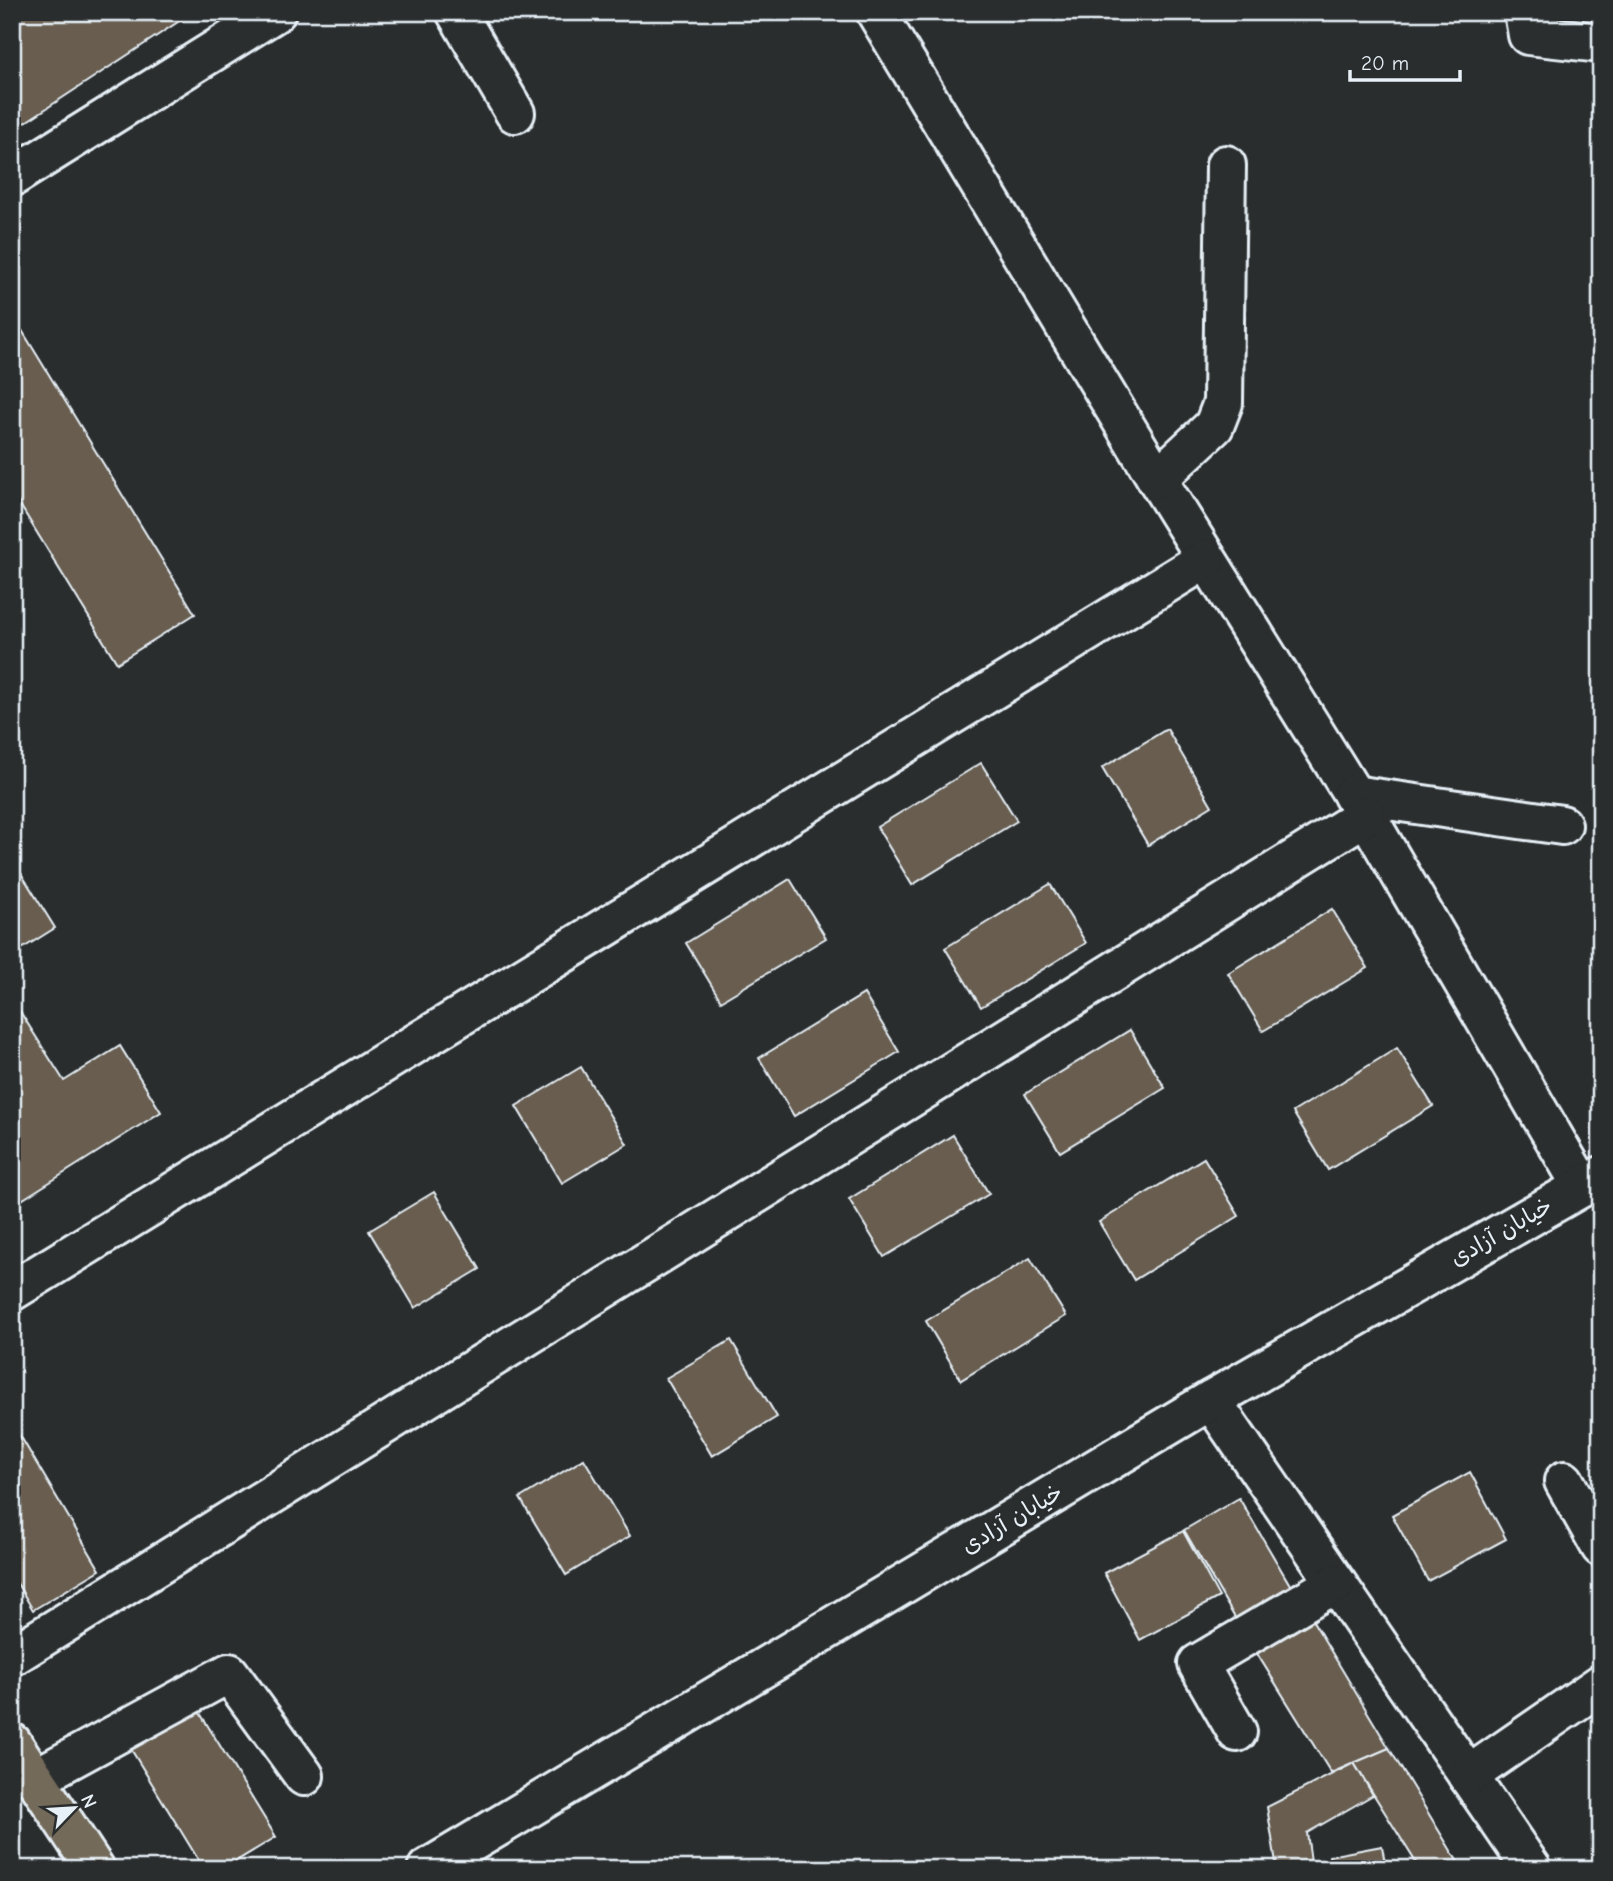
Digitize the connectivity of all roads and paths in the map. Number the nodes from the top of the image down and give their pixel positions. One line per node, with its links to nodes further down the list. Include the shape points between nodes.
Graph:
1 (276, 12): 5 (street)
2 (456, 12): 7 (street)
3 (876, 12): 10 (street)
4 (1524, 12): 6 (street, via 1528,35)
5 (221, 27): 9 (street)
6 (1601, 43)
7 (515, 113)
8 (1226, 165): 10 (street, via 1223,402 1214,426)
9 (12, 177)
10 (1157, 479): 11 (street)
11 (1206, 559): 12 (street); 15 (street)
12 (1359, 805): 13 (street); 14 (street); 20 (street)
13 (1562, 824)
14 (1591, 1181): 16 (street, خیابان آزادی)
15 (12, 1291)
16 (1211, 1400): 19 (street); 27 (street, خیابان آزادی)
17 (1564, 1481): 18 (street)
18 (1601, 1547)
19 (1336, 1583): 22 (street, via 1198,1664); 25 (street)
20 (12, 1656)
21 (1601, 1684): 25 (street)
22 (1237, 1732)
23 (12, 1744): 26 (highway)
24 (304, 1776): 26 (street, via 229,1673)
25 (1468, 1776): 30 (street)
26 (34, 1779): 28 (highway)
27 (471, 1857): 29 (street, خیابان آزادی)
28 (95, 1869)
29 (427, 1869)
30 (1532, 1869)

